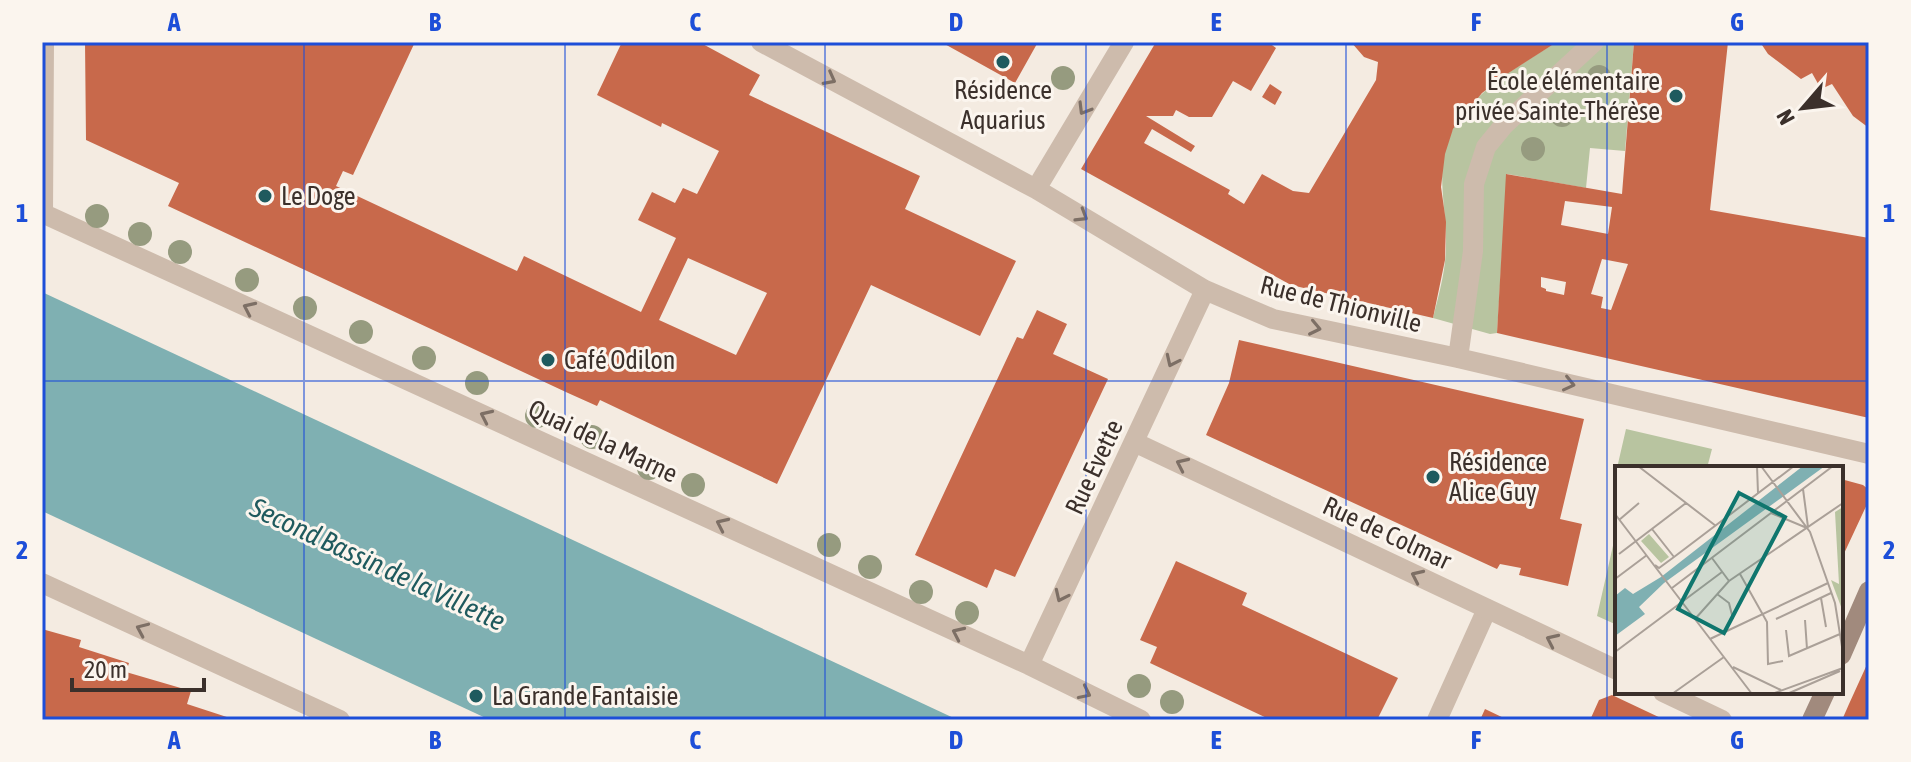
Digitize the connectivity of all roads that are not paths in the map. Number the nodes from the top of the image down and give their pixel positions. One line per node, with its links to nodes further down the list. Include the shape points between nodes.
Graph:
1 (44, 42): 6 (street)
2 (761, 42): 5 (street, Rue de Thionville, one-way to 5)
3 (1124, 42): 5 (street, one-way to 5)
4 (1594, 42): 8 (street, via 1486,147 1474,184 1473,251)
5 (1036, 189): 7 (street, Rue de Thionville, one-way to 7)
6 (42, 213): 15 (street, Quai de la Marne, one-way to 6)
7 (1205, 290): 8 (street, Rue de Thionville, one-way to 8, via 1273,319); 9 (street, Rue Evette, one-way to 9)
8 (1458, 358): 10 (street, Rue de Thionville, one-way to 10)
9 (1134, 442): 13 (street, Rue de Colmar, one-way to 9); 15 (street, Rue Evette, one-way to 15)
10 (1869, 454)
11 (42, 583): 19 (street, one-way to 11)
12 (1869, 591): 14 (street)
13 (1487, 609): 16 (street, Rue de Colmar, one-way to 13); 21 (street)
14 (1843, 650)
15 (1029, 665): 20 (street, Quai de la Marne, one-way to 20)
16 (1615, 669)
17 (1667, 694): 22 (street)
18 (1824, 694): 23 (street)
19 (340, 720)
20 (1141, 720)
21 (1437, 720)
22 (1722, 720)
23 (1812, 720)

